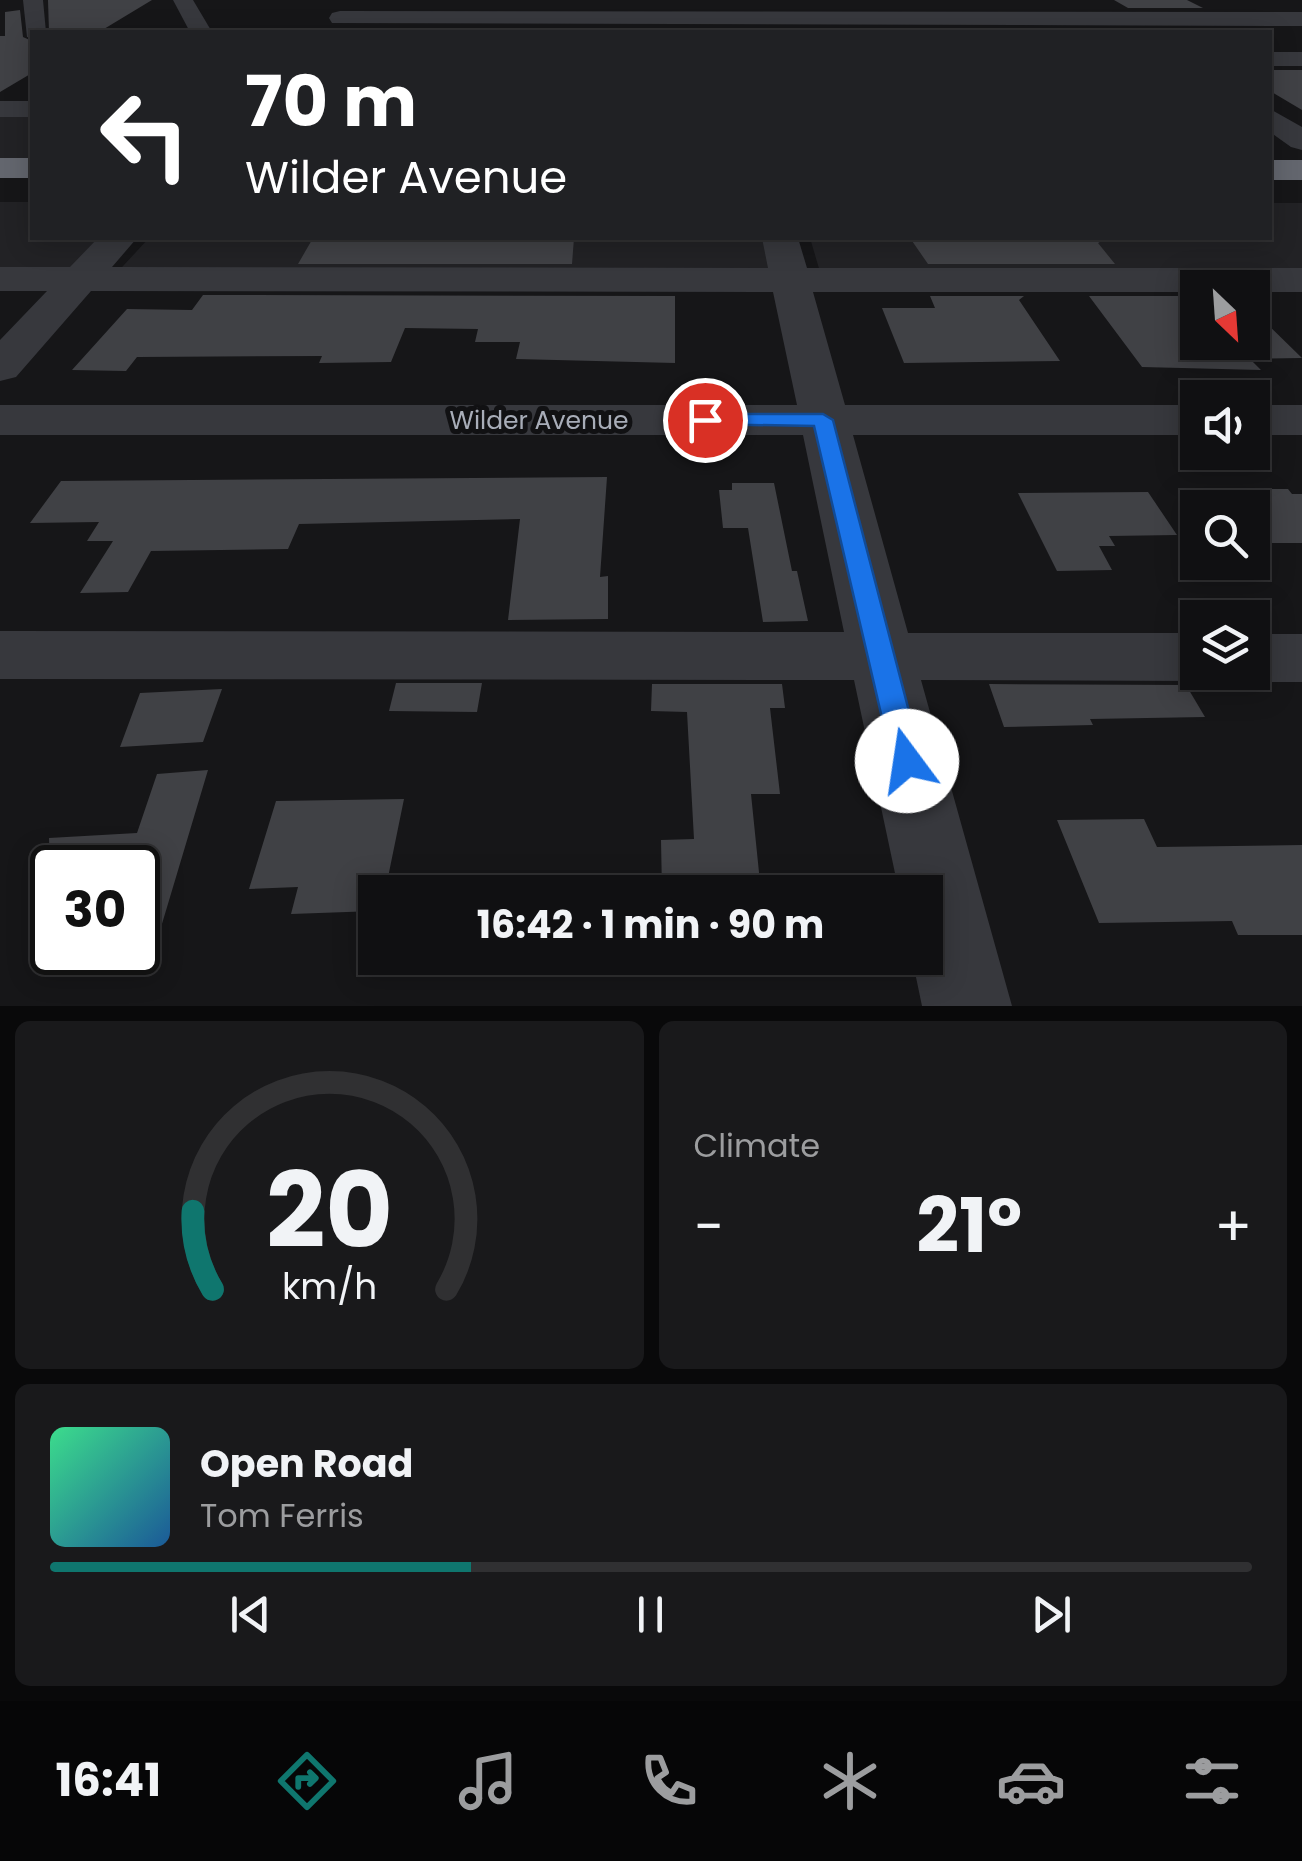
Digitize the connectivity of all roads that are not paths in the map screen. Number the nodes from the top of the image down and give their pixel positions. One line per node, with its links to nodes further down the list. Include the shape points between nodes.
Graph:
1 (33, 0): 9 (street)
2 (183, 0): 10 (street)
3 (359, 0): 8 (street)
4 (1099, 0): 6 (street)
5 (732, 17): 6 (street); 8 (street)
6 (1126, 18): 7 (street); 11 (street)
7 (1302, 19)
8 (333, 25)
9 (34, 30)
10 (200, 30)
11 (1143, 30)
12 (1272, 59): 13 (street)
13 (1302, 59)
14 (0, 109): 15 (street)
15 (30, 109)
16 (1272, 110): 17 (street)
17 (1302, 110)
18 (1272, 119): 19 (street)
19 (1302, 140)
20 (0, 168): 21 (highway)
21 (30, 168)
22 (1272, 170): 23 (highway)
23 (1302, 170)
24 (0, 190): 25 (highway)
25 (30, 190)
26 (1272, 191): 27 (highway)
27 (1302, 191)
28 (116, 240): 31 (street)
29 (786, 260): 31 (street); 32 (street); 35 (street)
30 (0, 279): 31 (street)
31 (80, 280): 33 (street)
32 (1302, 280)
33 (0, 367)
34 (0, 420): 35 (street, Wilder Avenue)
35 (823, 420): 36 (street, Wilder Avenue); 40 (street)
36 (1180, 420)
37 (1270, 420): 38 (street)
38 (1302, 420)
39 (0, 655): 40 (street)
40 (881, 656): 41 (street); 44 (street)
41 (1180, 658)
42 (1270, 658): 43 (street)
43 (1302, 658)
44 (967, 1006)

